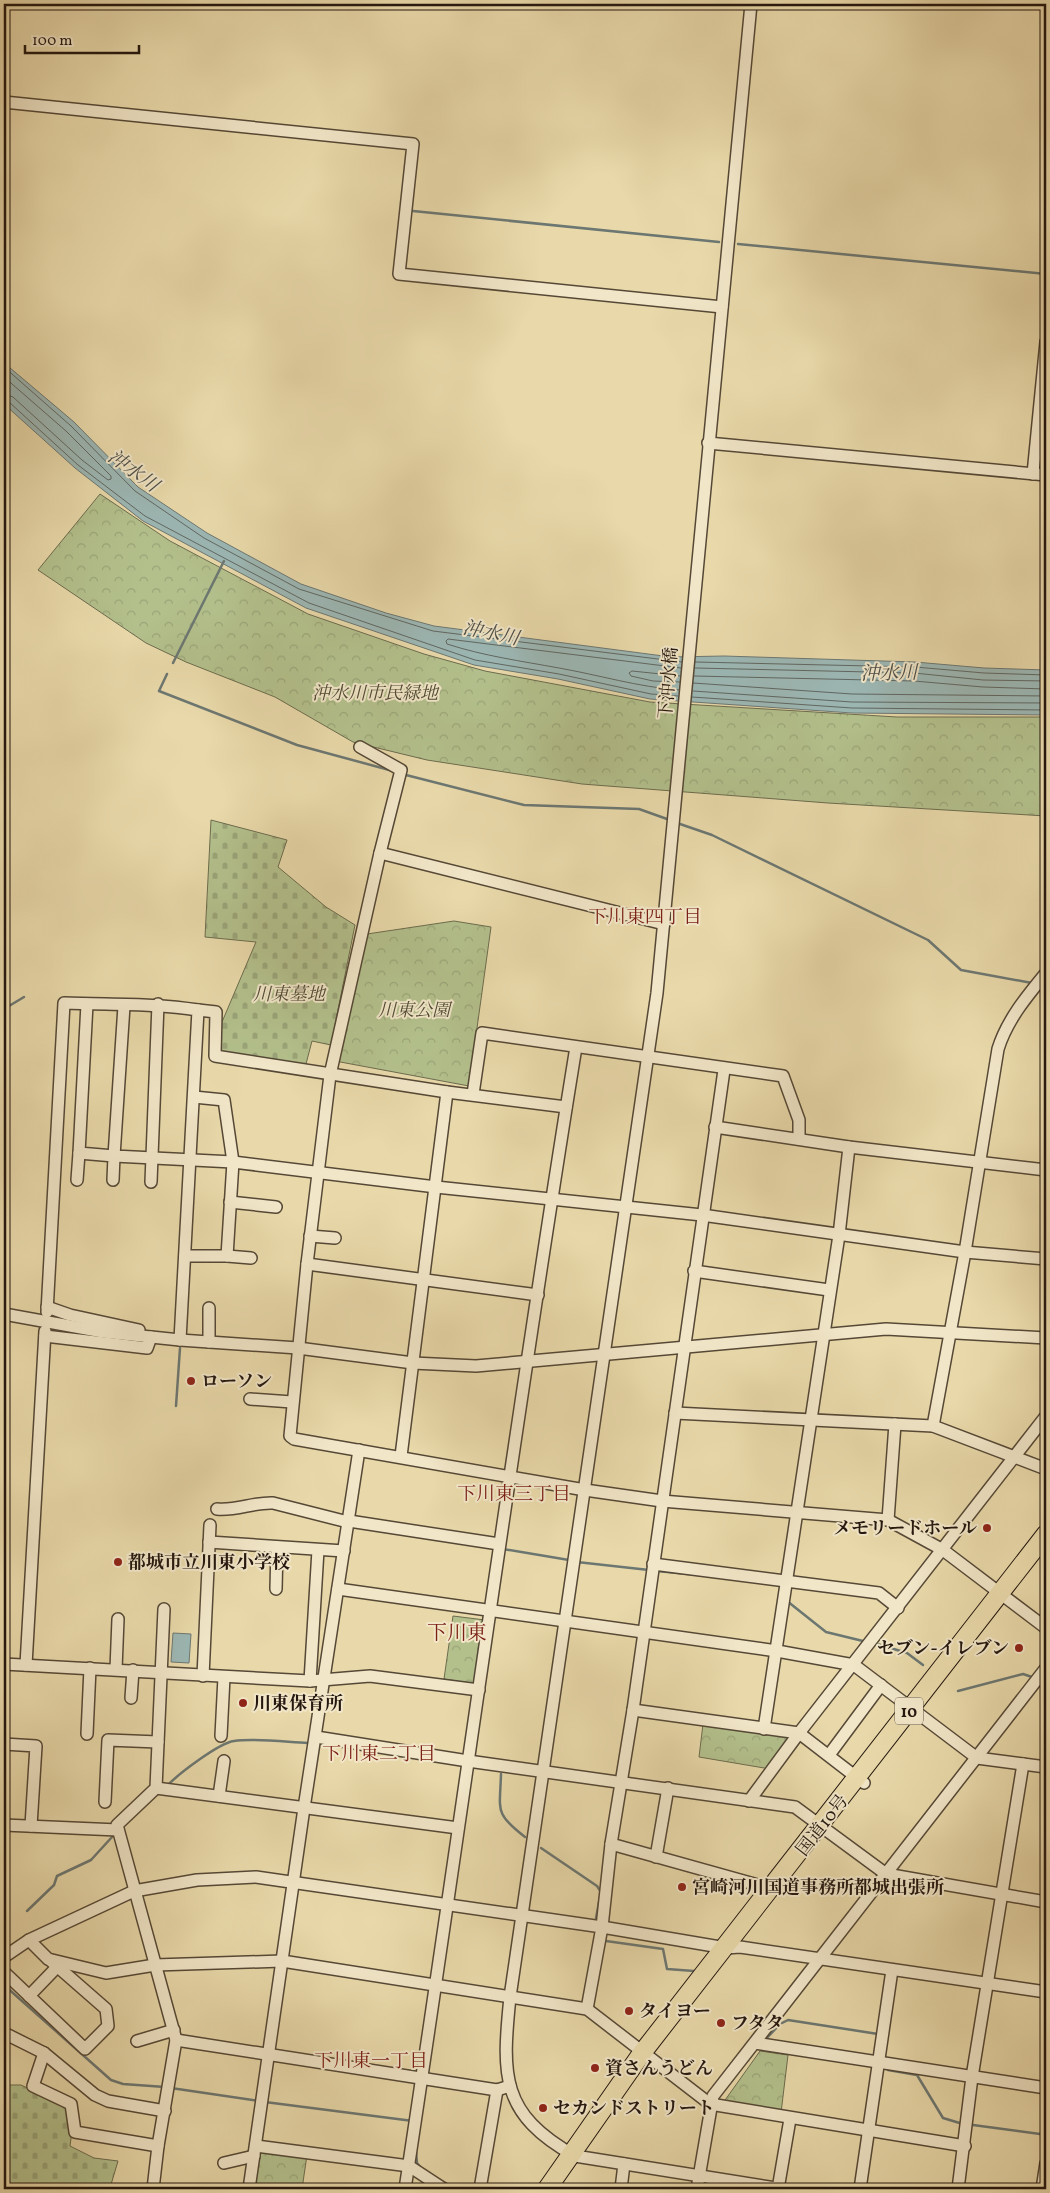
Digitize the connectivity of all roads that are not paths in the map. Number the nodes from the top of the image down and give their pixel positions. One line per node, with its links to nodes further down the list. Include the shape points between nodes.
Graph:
1 (751, 4): 3 (street, 下沖水橋)
2 (4, 102): 3 (street, via 413,144 399,274)
3 (722, 307): 5 (street, 下沖水橋)
4 (1046, 342): 6 (street)
5 (708, 443): 6 (street); 10 (street, 下沖水橋)
6 (1033, 474): 7 (street)
7 (1046, 475)
8 (360, 747): 9 (street, via 401,770)
9 (380, 853): 10 (street); 19 (street)
10 (664, 924): 17 (street, 下沖水橋)
11 (1043, 976): 32 (street, via 1003,1032)
12 (87, 1004): 14 (street); 27 (street); 62 (street, via 64,1003 47,1310)
13 (158, 1004): 14 (street); 15 (street); 29 (street)
14 (124, 1006): 28 (street)
15 (198, 1010): 19 (street, via 216,1012 215,1056); 22 (street)
16 (576, 1047): 17 (street); 21 (street, via 482,1033); 23 (street)
17 (648, 1057): 18 (street); 42 (street, 下沖水橋)
18 (724, 1070): 24 (street); 25 (street, via 783,1076 799,1120)
19 (330, 1075): 20 (street); 34 (street)
20 (447, 1092): 21 (street); 38 (street)
21 (473, 1094): 23 (street)
22 (194, 1097): 30 (street); 31 (street, via 224,1100)
23 (566, 1107): 39 (street)
24 (715, 1127): 25 (street); 43 (street)
25 (799, 1139): 26 (street)
26 (850, 1147): 32 (street); 44 (street)
27 (79, 1153): 28 (street); 35 (street)
28 (114, 1156): 29 (street); 36 (street)
29 (152, 1157): 30 (street); 37 (street)
30 (190, 1159): 31 (street); 48 (street)
31 (233, 1162): 34 (street); 40 (street)
32 (980, 1164): 33 (street); 47 (street)
33 (1046, 1170)
34 (319, 1174): 38 (street); 45 (street)
35 (77, 1180)
36 (113, 1180)
37 (151, 1182)
38 (436, 1187): 39 (street); 54 (street)
39 (553, 1200): 42 (street); 56 (street)
40 (230, 1202): 41 (street); 49 (street)
41 (276, 1206)
42 (626, 1207): 43 (street); 67 (street, 下沖水橋)
43 (702, 1215): 44 (street); 53 (street)
44 (839, 1235): 47 (street); 55 (street)
45 (310, 1236): 46 (street); 52 (street)
46 (335, 1238)
47 (965, 1252): 51 (street); 59 (street)
48 (185, 1256): 49 (street); 62 (street)
49 (227, 1256): 50 (street)
50 (251, 1258)
51 (1046, 1259)
52 (306, 1264): 54 (street); 66 (street)
53 (694, 1271): 55 (street); 65 (street)
54 (424, 1278): 56 (street); 68 (street)
55 (829, 1290): 60 (street)
56 (538, 1295): 69 (street)
57 (210, 1308): 64 (street)
58 (4, 1314): 61 (street)
59 (950, 1332): 60 (street, via 886,1329); 63 (street); 76 (street)
60 (824, 1333): 65 (street); 74 (street)
61 (151, 1337): 62 (street); 111 (street, via 147,1348 45,1334)
62 (180, 1337): 64 (street)
63 (1046, 1338)
64 (209, 1342): 66 (street)
65 (685, 1346): 67 (street); 72 (street)
66 (298, 1348): 68 (street); 71 (street)
67 (604, 1356): 69 (street); 82 (street, 下沖水橋)
68 (413, 1362): 69 (street, via 476,1366); 78 (street)
69 (528, 1363): 81 (street)
70 (250, 1399): 71 (street)
71 (292, 1402): 77 (street, via 290,1436 294,1439)
72 (675, 1413): 74 (street); 83 (street)
73 (1046, 1416): 79 (street)
74 (811, 1421): 75 (street); 85 (street)
75 (895, 1424): 76 (street); 86 (street)
76 (933, 1426): 79 (street)
77 (359, 1450): 78 (street); 87 (street)
78 (401, 1456): 81 (street)
79 (1015, 1458): 80 (street); 95 (street)
80 (1046, 1470)
81 (510, 1476): 82 (street); 93 (street)
82 (586, 1490): 83 (street); 106 (street, 下沖水橋)
83 (662, 1501): 85 (street); 97 (street)
84 (217, 1509): 87 (street, via 263,1503)
85 (797, 1511): 86 (street); 98 (street)
86 (888, 1520): 95 (street)
87 (349, 1522): 93 (street); 96 (street)
88 (210, 1525): 90 (street)
89 (1046, 1534): 101 (highway, 国道10号 / 10)
90 (209, 1542): 91 (street); 118 (street)
91 (277, 1547): 94 (street); 99 (street)
92 (1046, 1547): 101 (highway, 国道10号 / 10)
93 (498, 1548): 104 (street)
94 (318, 1550): 96 (street); 120 (street)
95 (942, 1550): 101 (street); 103 (street)
96 (344, 1551): 100 (street)
97 (652, 1570): 98 (street); 108 (street)
98 (786, 1584): 103 (street, via 879,1593); 109 (street)
99 (276, 1588)
100 (338, 1589): 104 (street); 121 (street)
101 (1004, 1596): 107 (street); 126 (highway, 国道10号 / 10)
102 (164, 1608): 117 (street)
103 (898, 1608): 112 (street)
104 (490, 1612): 106 (street); 123 (street)
105 (118, 1619): 115 (street)
106 (565, 1622): 108 (street); 140 (street, 下沖水橋)
107 (1046, 1628)
108 (643, 1632): 109 (street); 125 (street)
109 (777, 1651): 112 (street); 127 (street)
110 (4, 1664): 111 (street)
111 (26, 1665): 113 (street)
112 (854, 1665): 122 (street); 128 (street)
113 (90, 1668): 115 (street); 129 (street)
114 (1046, 1668): 135 (street)
115 (116, 1670): 116 (street)
116 (133, 1670): 117 (street); 124 (street)
117 (161, 1672): 118 (street); 132 (street)
118 (203, 1676): 119 (street)
119 (224, 1677): 120 (street); 130 (street)
120 (310, 1681): 121 (street)
121 (325, 1681): 123 (street, via 370,1676); 131 (street)
122 (881, 1685): 126 (street); 134 (street)
123 (479, 1690): 137 (street)
124 (132, 1698)
125 (633, 1710): 127 (street); 141 (street)
126 (915, 1711): 135 (street); 142 (highway, 国道10号 / 10)
127 (764, 1729): 128 (street)
128 (799, 1733): 134 (street); 146 (street)
129 (87, 1734)
130 (221, 1736)
131 (316, 1737): 137 (street); 148 (street)
132 (158, 1742): 143 (street); 147 (street, via 108,1740)
133 (4, 1744): 150 (street, via 36,1746)
134 (829, 1755): 142 (street)
135 (977, 1758): 138 (street); 156 (street)
136 (224, 1761): 145 (street)
137 (468, 1761): 140 (street); 151 (street)
138 (1023, 1764): 139 (street); 160 (street)
139 (1046, 1767)
140 (544, 1771): 141 (street); 163 (street, 下沖水橋)
141 (622, 1781): 144 (street); 154 (street)
142 (861, 1781): 152 (highway, 国道10号 / 10)
143 (156, 1788): 145 (street); 153 (street, via 117,1825)
144 (668, 1788): 146 (street); 155 (street)
145 (219, 1796): 148 (street)
146 (749, 1801): 152 (street, via 795,1807)
147 (105, 1802)
148 (304, 1808): 151 (street); 157 (street)
149 (4, 1825): 150 (street)
150 (31, 1826): 153 (street)
151 (458, 1828): 162 (street)
152 (824, 1828): 156 (street); 158 (highway, 国道10号 / 10); 166 (highway, 国道10号 / 10)
153 (118, 1830): 159 (street)
154 (611, 1844): 155 (street); 164 (street)
155 (656, 1857): 158 (street)
156 (886, 1874): 160 (street); 168 (street)
157 (293, 1882): 159 (street, via 228,1878); 162 (street); 169 (street)
158 (772, 1889): 166 (highway, 国道10号 / 10)
159 (134, 1891): 165 (street); 171 (street)
160 (1003, 1894): 161 (street); 174 (street)
161 (1046, 1902)
162 (448, 1907): 163 (street); 175 (street)
163 (524, 1916): 164 (street); 178 (street, 下沖水橋)
164 (602, 1927): 166 (street); 179 (street)
165 (29, 1940): 167 (street); 170 (street)
166 (733, 1947): 168 (street); 186 (highway, 国道10号 / 10)
167 (4, 1958)
168 (820, 1959): 172 (street); 183 (street)
169 (282, 1960): 171 (street); 175 (street); 185 (street)
170 (53, 1963): 171 (street, via 106,1973); 177 (street); 177 (street, via 106,2009 108,2026 85,2049)
171 (154, 1965): 181 (street)
172 (892, 1970): 174 (street); 187 (street)
173 (4, 1972): 177 (street)
174 (989, 1984): 176 (street); 188 (street)
175 (435, 1986): 178 (street); 189 (street)
176 (1046, 1992)
177 (29, 1996)
178 (510, 1997): 179 (street); 190 (street, 下沖水橋, via 505,2047)
179 (587, 2009): 186 (street)
180 (4, 2032): 184 (street)
181 (175, 2035): 182 (street); 185 (street); 194 (street)
182 (136, 2041)
183 (755, 2044): 187 (street); 193 (street)
184 (44, 2053): 194 (street, via 95,2095 108,2101); 197 (street, via 33,2086 70,2104 75,2132)
185 (269, 2054): 189 (street); 199 (street)
186 (645, 2055): 193 (street); 200 (highway, 国道10号 / 10)
187 (880, 2063): 188 (street); 196 (street)
188 (972, 2077): 191 (street); 198 (street)
189 (422, 2079): 192 (street); 204 (street)
190 (510, 2086): 192 (street); 200 (street, 下沖水橋, via 525,2116 538,2131)
191 (1046, 2088)
192 (497, 2090): 210 (street)
193 (710, 2104): 195 (street); 205 (street)
194 (165, 2111): 197 (street)
195 (790, 2119): 196 (street); 215 (street)
196 (869, 2131): 198 (street); 216 (street)
197 (158, 2146): 206 (street)
198 (965, 2146): 217 (street)
199 (255, 2151): 201 (street); 204 (street); 207 (street)
200 (573, 2154): 203 (street); 211 (highway, 国道10号 / 10); 212 (highway, 国道10号 / 10)
201 (224, 2163)
202 (1046, 2163): 218 (street)
203 (624, 2164): 205 (street); 213 (street)
204 (409, 2166): 208 (street); 209 (street)
205 (699, 2175): 214 (street); 215 (street)
206 (153, 2189)
207 (249, 2189)
208 (405, 2189)
209 (444, 2189)
210 (480, 2189)
211 (547, 2189)
212 (554, 2189)
213 (621, 2189)
214 (697, 2189)
215 (780, 2189)
216 (860, 2189)
217 (958, 2189)
218 (1042, 2189)

